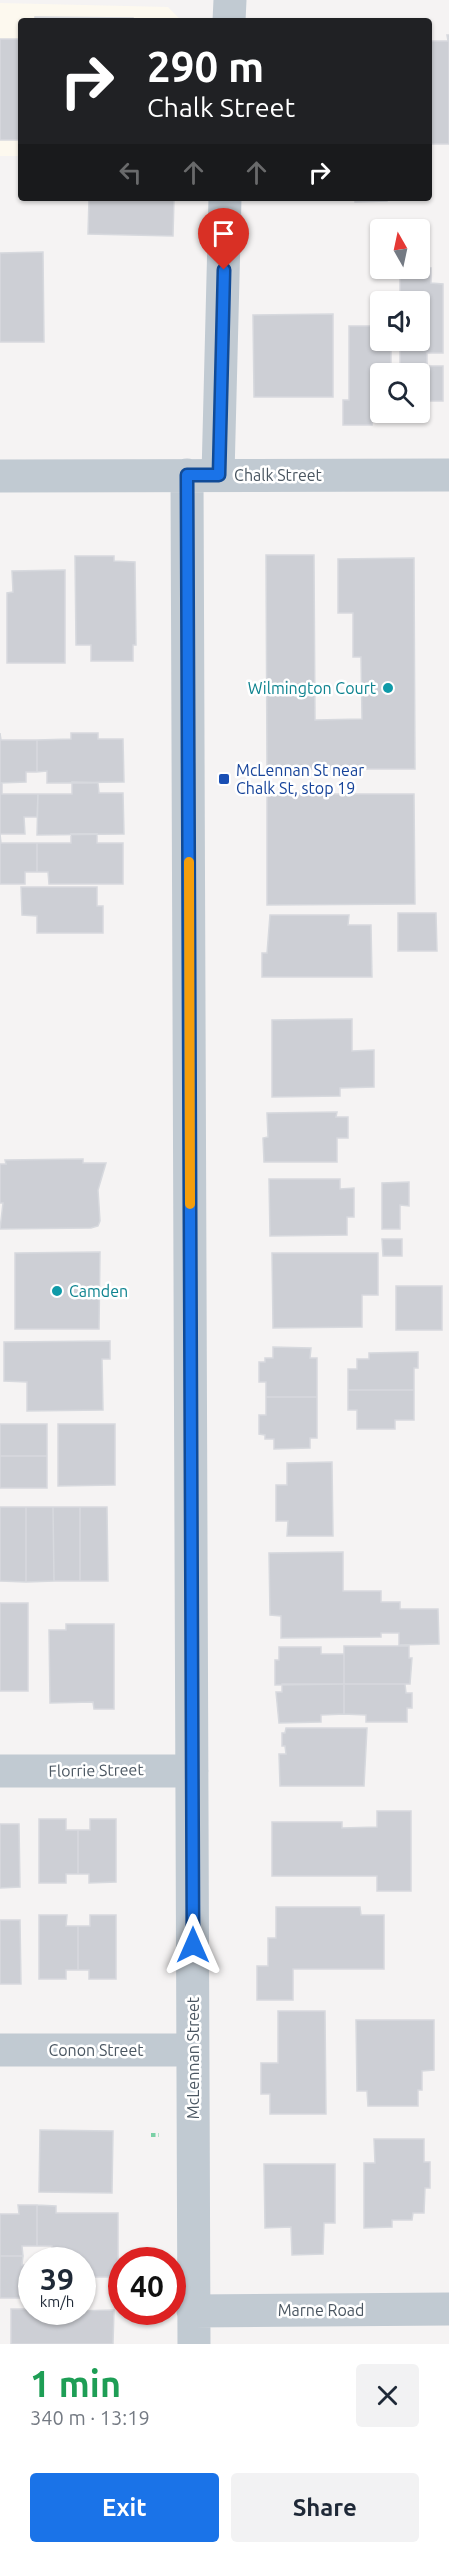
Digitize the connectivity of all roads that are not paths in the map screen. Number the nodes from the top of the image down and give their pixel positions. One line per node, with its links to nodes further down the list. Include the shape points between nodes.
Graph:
1 (230, 0): 2 (street)
2 (230, 18)
3 (225, 201): 4 (street, McLennan Street)
4 (203, 475): 5 (street, Chalk Street); 6 (street, Chalk Street); 8 (street, McLennan Street)
5 (449, 475)
6 (0, 476)
7 (0, 1771): 8 (street, Florrie Street)
8 (192, 1771): 10 (street, McLennan Street)
9 (0, 2050): 10 (street, Conon Street)
10 (192, 2050): 12 (street, McLennan Street)
11 (449, 2309): 12 (street, Marne Road)
12 (194, 2311): 13 (street, McLennan Street)
13 (194, 2344)

